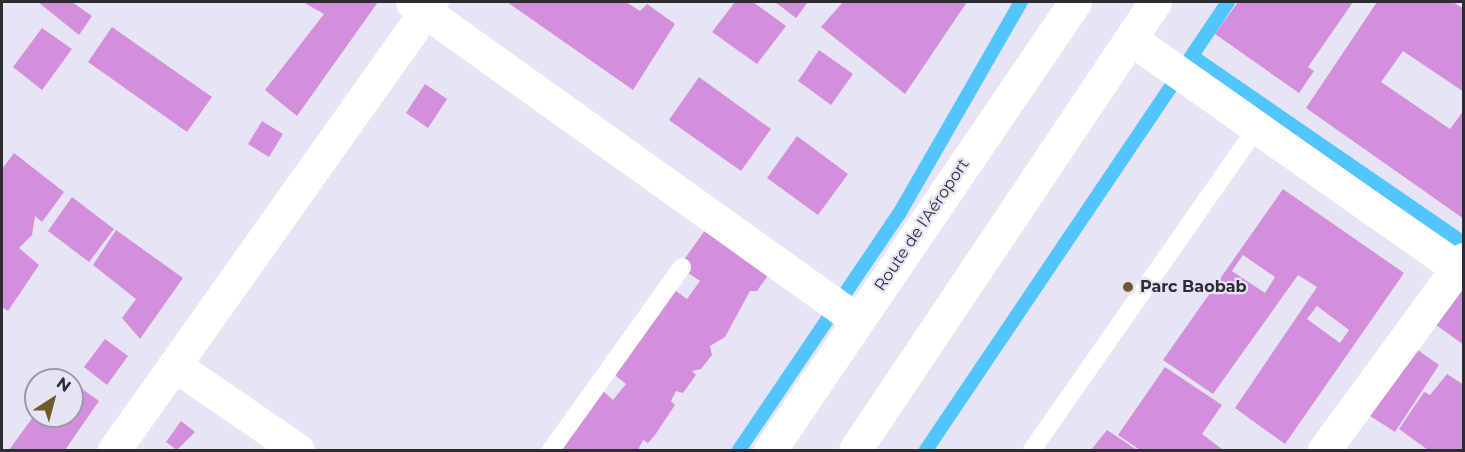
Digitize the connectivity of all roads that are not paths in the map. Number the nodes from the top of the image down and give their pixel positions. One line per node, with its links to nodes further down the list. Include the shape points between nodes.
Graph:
1 (1075, 2): 8 (main road, Route de l'Aéroport)
2 (1155, 2): 4 (main road)
3 (423, 5): 8 (main road); 9 (main road)
4 (1131, 39): 5 (main road); 15 (main road)
5 (1257, 128): 7 (main road); 16 (lane)
6 (682, 267): 13 (lane)
7 (1461, 267): 10 (main road)
8 (857, 320): 14 (main road, Route de l'Aéroport)
9 (174, 365): 11 (main road); 12 (main road)
10 (1332, 448)
11 (114, 450)
12 (298, 450)
13 (551, 450)
14 (770, 450)
15 (855, 450)
16 (1032, 450)

